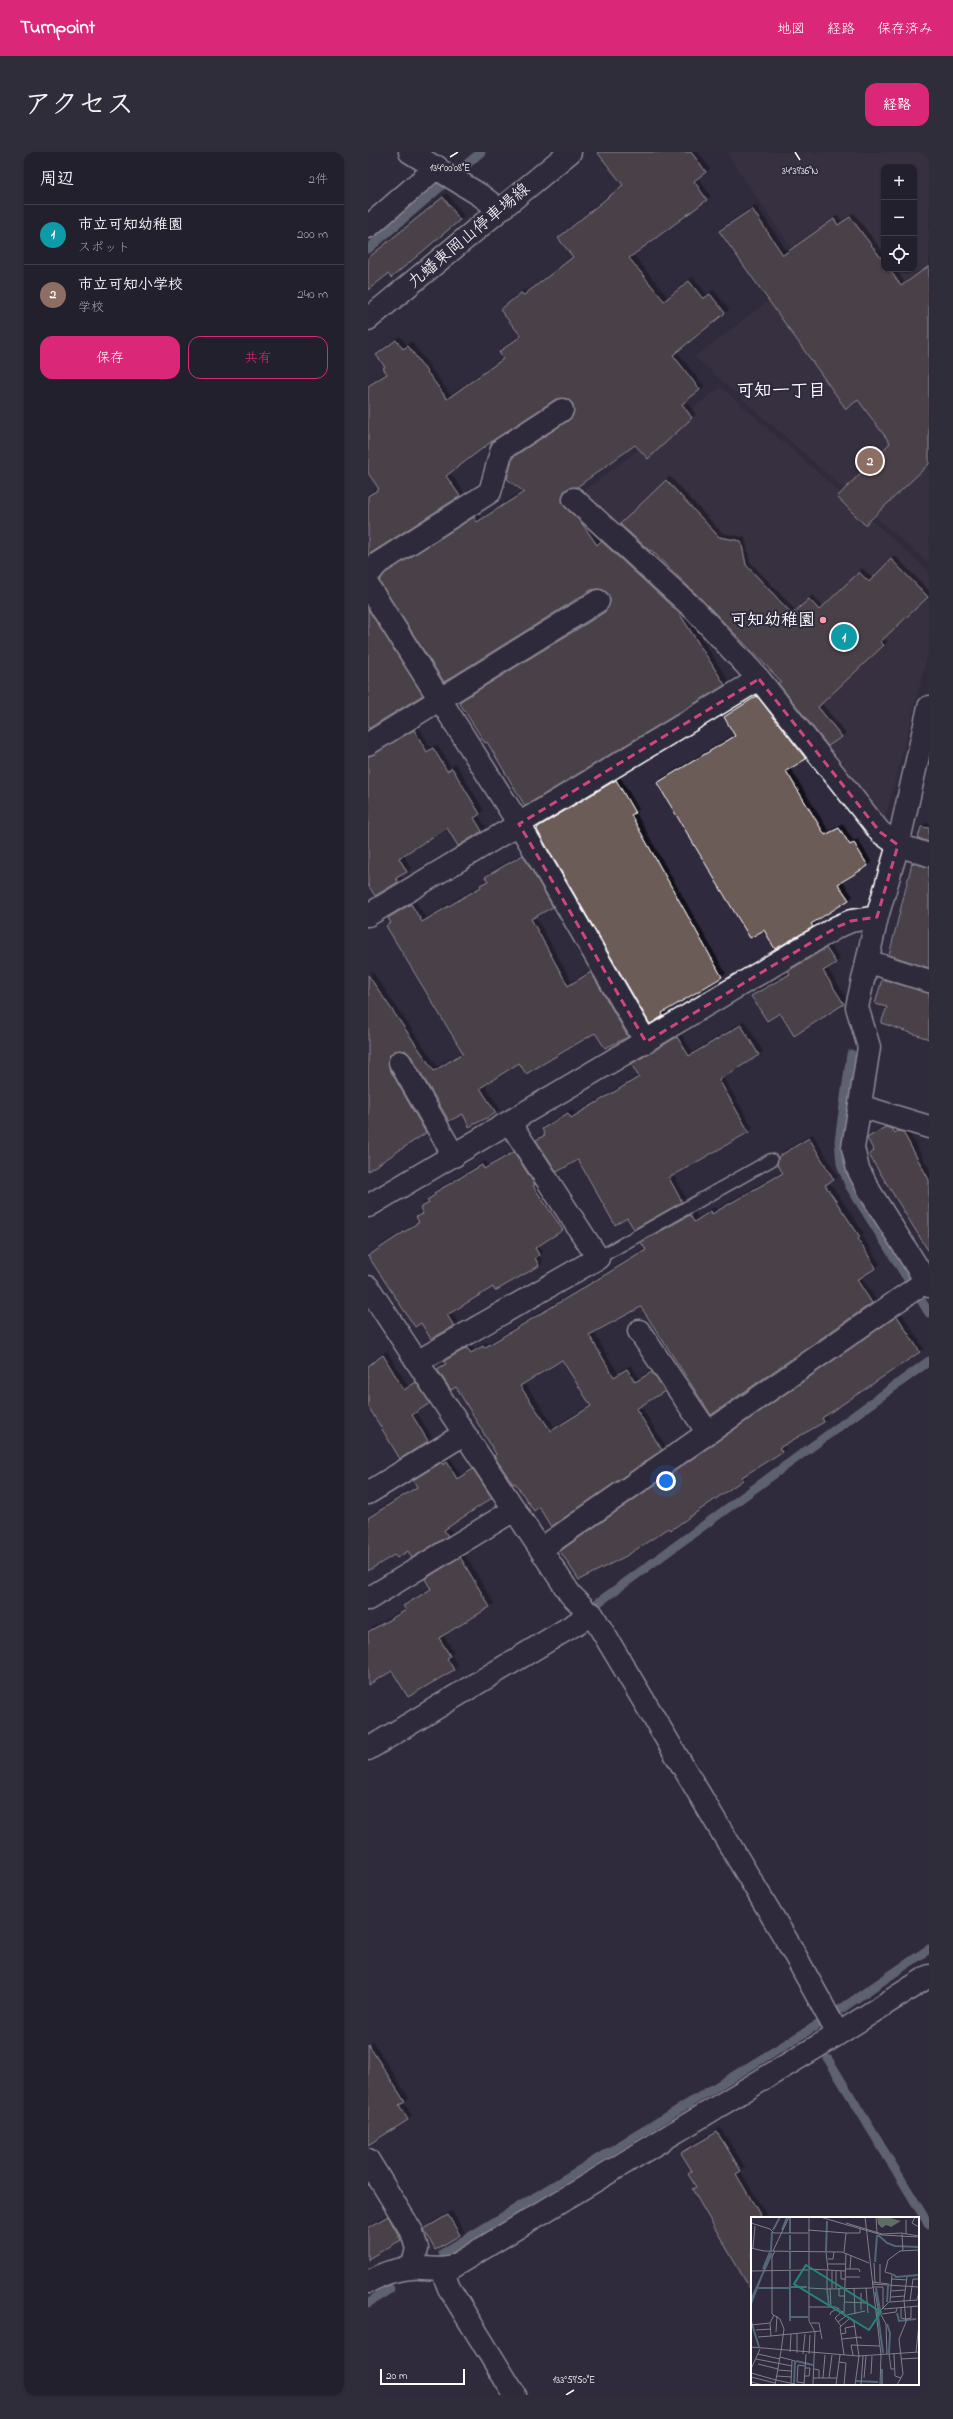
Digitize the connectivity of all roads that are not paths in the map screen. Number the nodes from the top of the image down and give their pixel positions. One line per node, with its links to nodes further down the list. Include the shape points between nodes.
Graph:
1 (410, 152): 3 (street)
2 (570, 152): 4 (street, 九蟠東岡山停車場線)
3 (447, 173): 4 (street); 5 (street)
4 (500, 210): 6 (street, 九蟠東岡山停車場線)
5 (368, 227)
6 (368, 320)
7 (562, 410): 9 (street, via 502,449 490,492 377,564)
8 (574, 499): 12 (street, via 695,610)
9 (368, 574)
10 (368, 586): 13 (street)
11 (598, 601): 13 (street)
12 (759, 680): 16 (street); 17 (street, via 880,832)
13 (439, 700): 15 (street); 16 (street)
14 (928, 717): 17 (street)
15 (368, 744)
16 (519, 824): 19 (street); 23 (street)
17 (898, 845): 18 (street); 20 (street)
18 (929, 855)
19 (368, 915)
20 (877, 917): 21 (street); 23 (street, via 851,921 837,927)
21 (867, 960): 22 (street); 25 (street, via 857,1007 869,1047)
22 (929, 981)
23 (646, 1042): 26 (street)
24 (400, 1062): 28 (street)
25 (860, 1106): 27 (street); 32 (street, via 853,1148 858,1169)
26 (510, 1123): 28 (street); 31 (street)
27 (929, 1127)
28 (454, 1156): 30 (street)
29 (771, 1160): 31 (lane)
30 (368, 1206)
31 (598, 1258): 35 (street)
32 (920, 1286): 36 (street)
33 (368, 1287): 35 (street)
34 (639, 1331): 36 (street)
35 (417, 1362): 37 (street)
36 (708, 1433): 40 (street)
37 (464, 1434): 38 (street); 39 (street)
38 (368, 1493)
39 (514, 1510): 40 (street); 41 (street)
40 (541, 1549): 42 (street, via 570,1594)
41 (368, 1599)
42 (586, 1612): 43 (street); 45 (street, via 592,1614 790,1946)
43 (368, 1749)
44 (929, 1976): 45 (street)
45 (832, 2023): 48 (street, via 452,2267)
46 (368, 2160): 47 (street, via 412,2232 417,2249)
47 (412, 2268): 48 (street); 49 (street, via 385,2273)
48 (442, 2270): 50 (street, via 449,2288)
49 (368, 2282)
50 (515, 2395)

